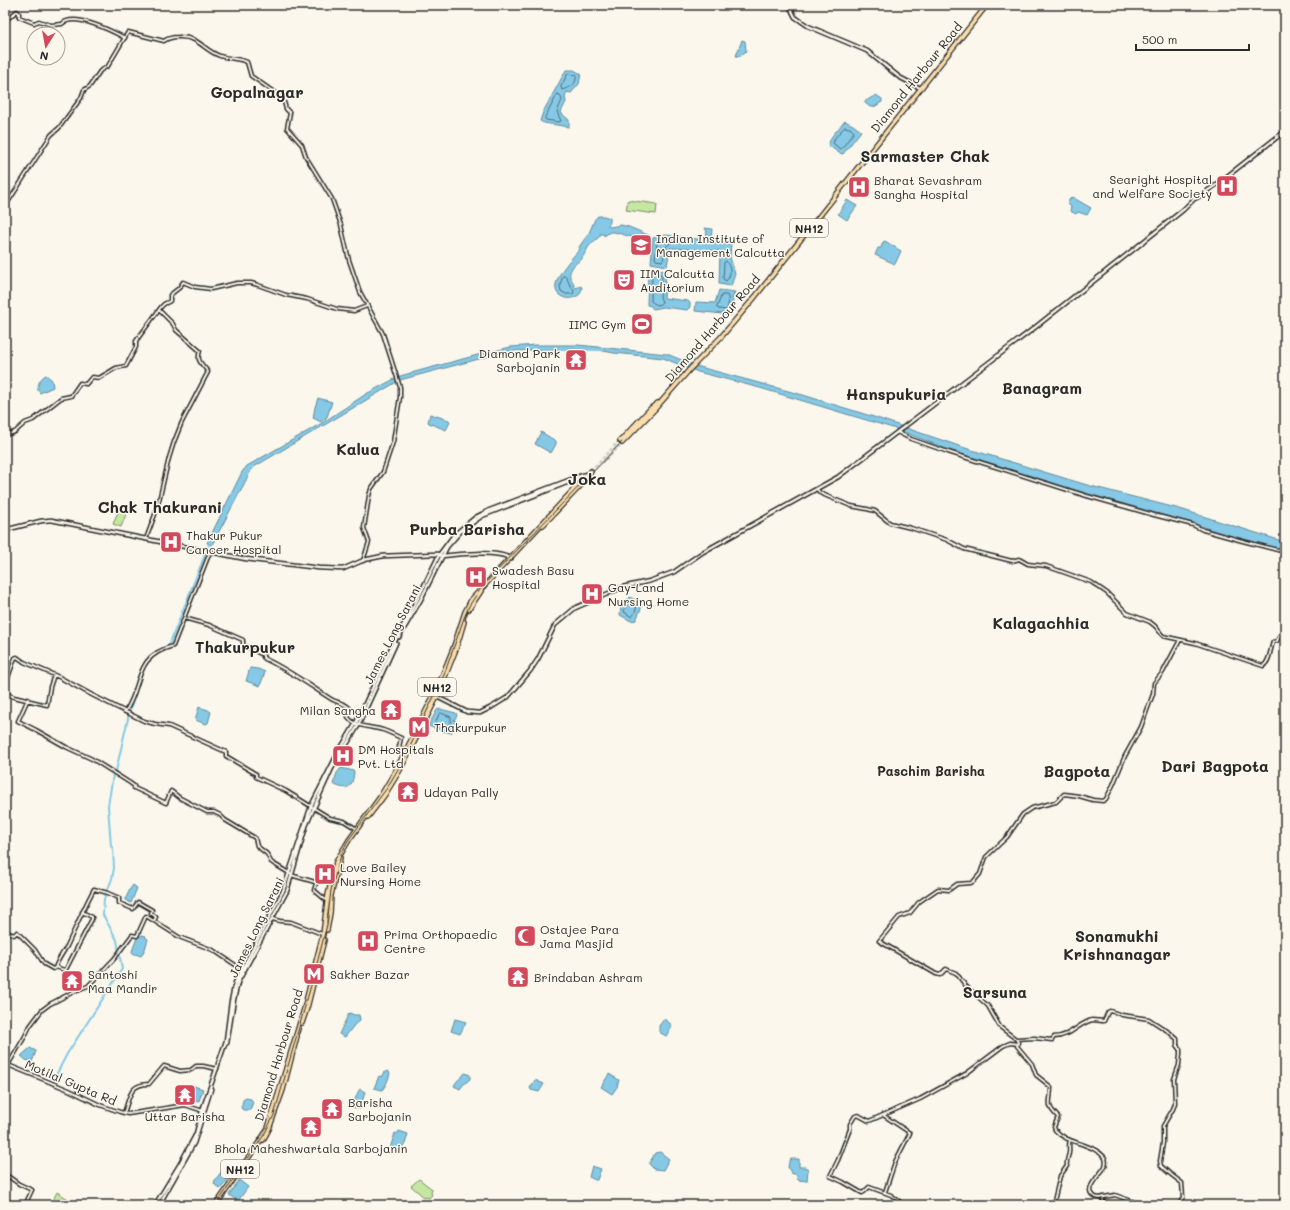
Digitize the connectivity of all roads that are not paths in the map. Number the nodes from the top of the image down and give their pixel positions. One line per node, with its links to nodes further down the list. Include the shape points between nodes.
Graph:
1 (790, 5): 5 (main road, via 792,14 802,22 867,51 899,77)
2 (986, 5): 5 (highway, Diamond Harbour Road / NH12)
3 (5, 21): 4 (street, via 17,11 19,17 34,23 92,23)
4 (125, 38): 7 (street, via 108,66 100,71 90,86 84,90 80,100 51,135); 8 (street, via 128,32 164,41 171,37 192,38 220,56 247,62 251,76 284,102 290,113 288,128 302,146 332,199 349,260)
5 (920, 88): 12 (highway, Diamond Harbour Road / NH12, via 722,336 641,425)
6 (1285, 131): 10 (main road, via 1194,199 1134,250)
7 (5, 207)
8 (367, 306): 9 (street, via 354,311 337,309 258,285 237,283 207,289 183,282 170,295 170,301); 22 (street, via 383,334 399,381 400,394 393,442 383,472 371,489 368,500 364,528 369,542)
9 (159, 310): 11 (street, via 136,341 136,347 126,366 99,378 92,377 86,384 80,383 71,396 61,398 15,432); 17 (street, via 176,330 200,351 200,362 208,372 174,442 157,509)
10 (897, 432): 15 (main road, via 849,469); 19 (street, via 948,452 1087,496)
11 (5, 435)
12 (621, 442)
13 (590, 473): 14 (highway, Diamond Harbour Road / NH12); 20 (main road, Diamond Harbour Road, via 476,517 454,535)
14 (581, 483): 20 (main road, James Long Sarani, via 574,480 478,519 461,531); 21 (highway, Diamond Harbour Road / NH12)
15 (817, 489): 25 (street, via 820,493 851,506 875,511 890,523 947,540 963,549 1012,561 1019,559 1028,564 1046,566 1091,582 1107,593 1127,613 1150,622 1163,636); 29 (main road, via 703,552 674,572 622,588 575,608 555,624 530,671 508,697 492,707 480,713 467,712)
16 (5, 530): 17 (main road, via 50,520)
17 (146, 539): 18 (main road)
18 (208, 551): 22 (main road, via 319,568 344,568); 23 (street)
19 (1285, 552)
20 (440, 556): 21 (main road, via 501,554); 22 (main road, via 383,556); 32 (main road, James Long Sarani, via 421,599 397,641)
21 (510, 558): 29 (highway, Diamond Harbour Road / NH12, via 479,593 467,612 456,649)
22 (363, 561)
23 (184, 618): 31 (street, via 173,646 153,654 145,663); 32 (street, via 209,625 244,641 243,645 263,655 265,659 288,670 333,700 347,705 350,709 348,718)
24 (1285, 635): 25 (street, via 1280,635 1278,641 1273,642 1263,666)
25 (1180, 640): 51 (street, via 1154,683 1153,694 1141,727 1106,799 1096,801 1064,794 1056,802 1030,809 986,857 980,874 974,881 957,884 949,890 934,891 918,902 910,913 899,917 880,941 936,974 940,975 946,969 955,973 988,1006 1000,1027)
26 (54, 675): 27 (street, via 16,657); 30 (street, via 48,705); 31 (street)
27 (5, 686)
28 (5, 693): 30 (street)
29 (435, 696): 33 (highway, Diamond Harbour Road / NH12)
30 (28, 700): 38 (street, via 18,721 92,759 134,788 166,803 171,791 207,812 220,815 255,838 257,846 267,854 271,863)
31 (128, 713): 36 (street, via 152,723 169,726 226,752 226,756 256,774 256,777)
32 (357, 724): 34 (street, via 383,730 400,738 399,746); 36 (main road, James Long Sarani)
33 (412, 743): 34 (highway, Diamond Harbour Road / NH12); 35 (highway, Diamond Harbour Road / NH12, via 400,770)
34 (406, 751): 35 (highway, Diamond Harbour Road / NH12)
35 (381, 798): 37 (highway, Diamond Harbour Road / NH12); 39 (highway, Diamond Harbour Road / NH12, via 350,840 340,859)
36 (313, 807): 37 (street, via 330,818 344,821); 38 (main road, James Long Sarani)
37 (357, 828): 39 (highway, Diamond Harbour Road / NH12, via 336,862 328,895)
38 (291, 874): 39 (street, via 315,882 314,891); 41 (main road, James Long Sarani, via 287,891); 45 (main road)
39 (329, 902): 44 (highway, Diamond Harbour Road / NH12); 47 (highway, Diamond Harbour Road / NH12, via 328,926)
40 (82, 912): 42 (street, via 94,889 119,898 119,903 133,909 138,902 152,910 151,913 156,917); 46 (street); 49 (street, via 92,919)
41 (272, 919): 44 (street, via 292,922); 45 (main road, James Long Sarani)
42 (154, 921): 48 (street, via 179,937 212,950); 50 (street, via 146,916 137,936 132,935 120,952 88,986)
43 (5, 931): 46 (street, via 14,935 17,932 35,950 44,964 51,969)
44 (323, 934): 47 (highway, Diamond Harbour Road / NH12)
45 (258, 941): 48 (main road, James Long Sarani)
46 (56, 967): 49 (street)
47 (315, 969): 65 (highway, Diamond Harbour Road / NH12, via 268,1128)
48 (243, 970): 55 (main road, James Long Sarani, via 235,991 228,1039)
49 (65, 971): 50 (street, via 66,978)
50 (78, 990): 53 (street, via 42,1010)
51 (1016, 1039): 52 (street); 70 (street, via 1052,1040 1090,1021 1104,1021 1110,1011 1149,1019 1175,1038 1180,1060 1174,1079 1174,1106 1163,1126 1160,1161 1161,1166 1182,1183 1183,1197)
52 (1018, 1044): 58 (street, via 1003,1046 967,1073); 59 (street, via 1023,1055 1032,1064 1036,1075 1051,1087 1050,1109 1058,1118 1054,1130)
53 (8, 1065): 54 (street, Motilal Gupta Rd); 57 (street, Motilal Gupta Rd)
54 (5, 1068)
55 (217, 1069): 56 (main road, James Long Sarani); 57 (street, via 196,1066 189,1071 180,1071 164,1066 149,1084 140,1084 133,1088)
56 (203, 1111): 57 (street, Motilal Gupta Rd, via 185,1105); 64 (main road, James Long Sarani, via 194,1143)
57 (124, 1113)
58 (884, 1115): 61 (street, via 910,1133 895,1162); 61 (street, via 869,1121 855,1115 830,1176 861,1193 869,1187)
59 (1070, 1140): 62 (street, via 1093,1148 1105,1158 1105,1166 1094,1179 1091,1188 1094,1196); 67 (street, via 1067,1166 1060,1176)
60 (5, 1174): 63 (street, via 32,1190)
61 (885, 1192): 66 (street)
62 (1103, 1198): 68 (street); 69 (street, via 1118,1196)
63 (25, 1205)
64 (157, 1205)
65 (217, 1205)
66 (904, 1205)
67 (1052, 1205)
68 (1103, 1205)
69 (1143, 1205)
70 (1179, 1205)

